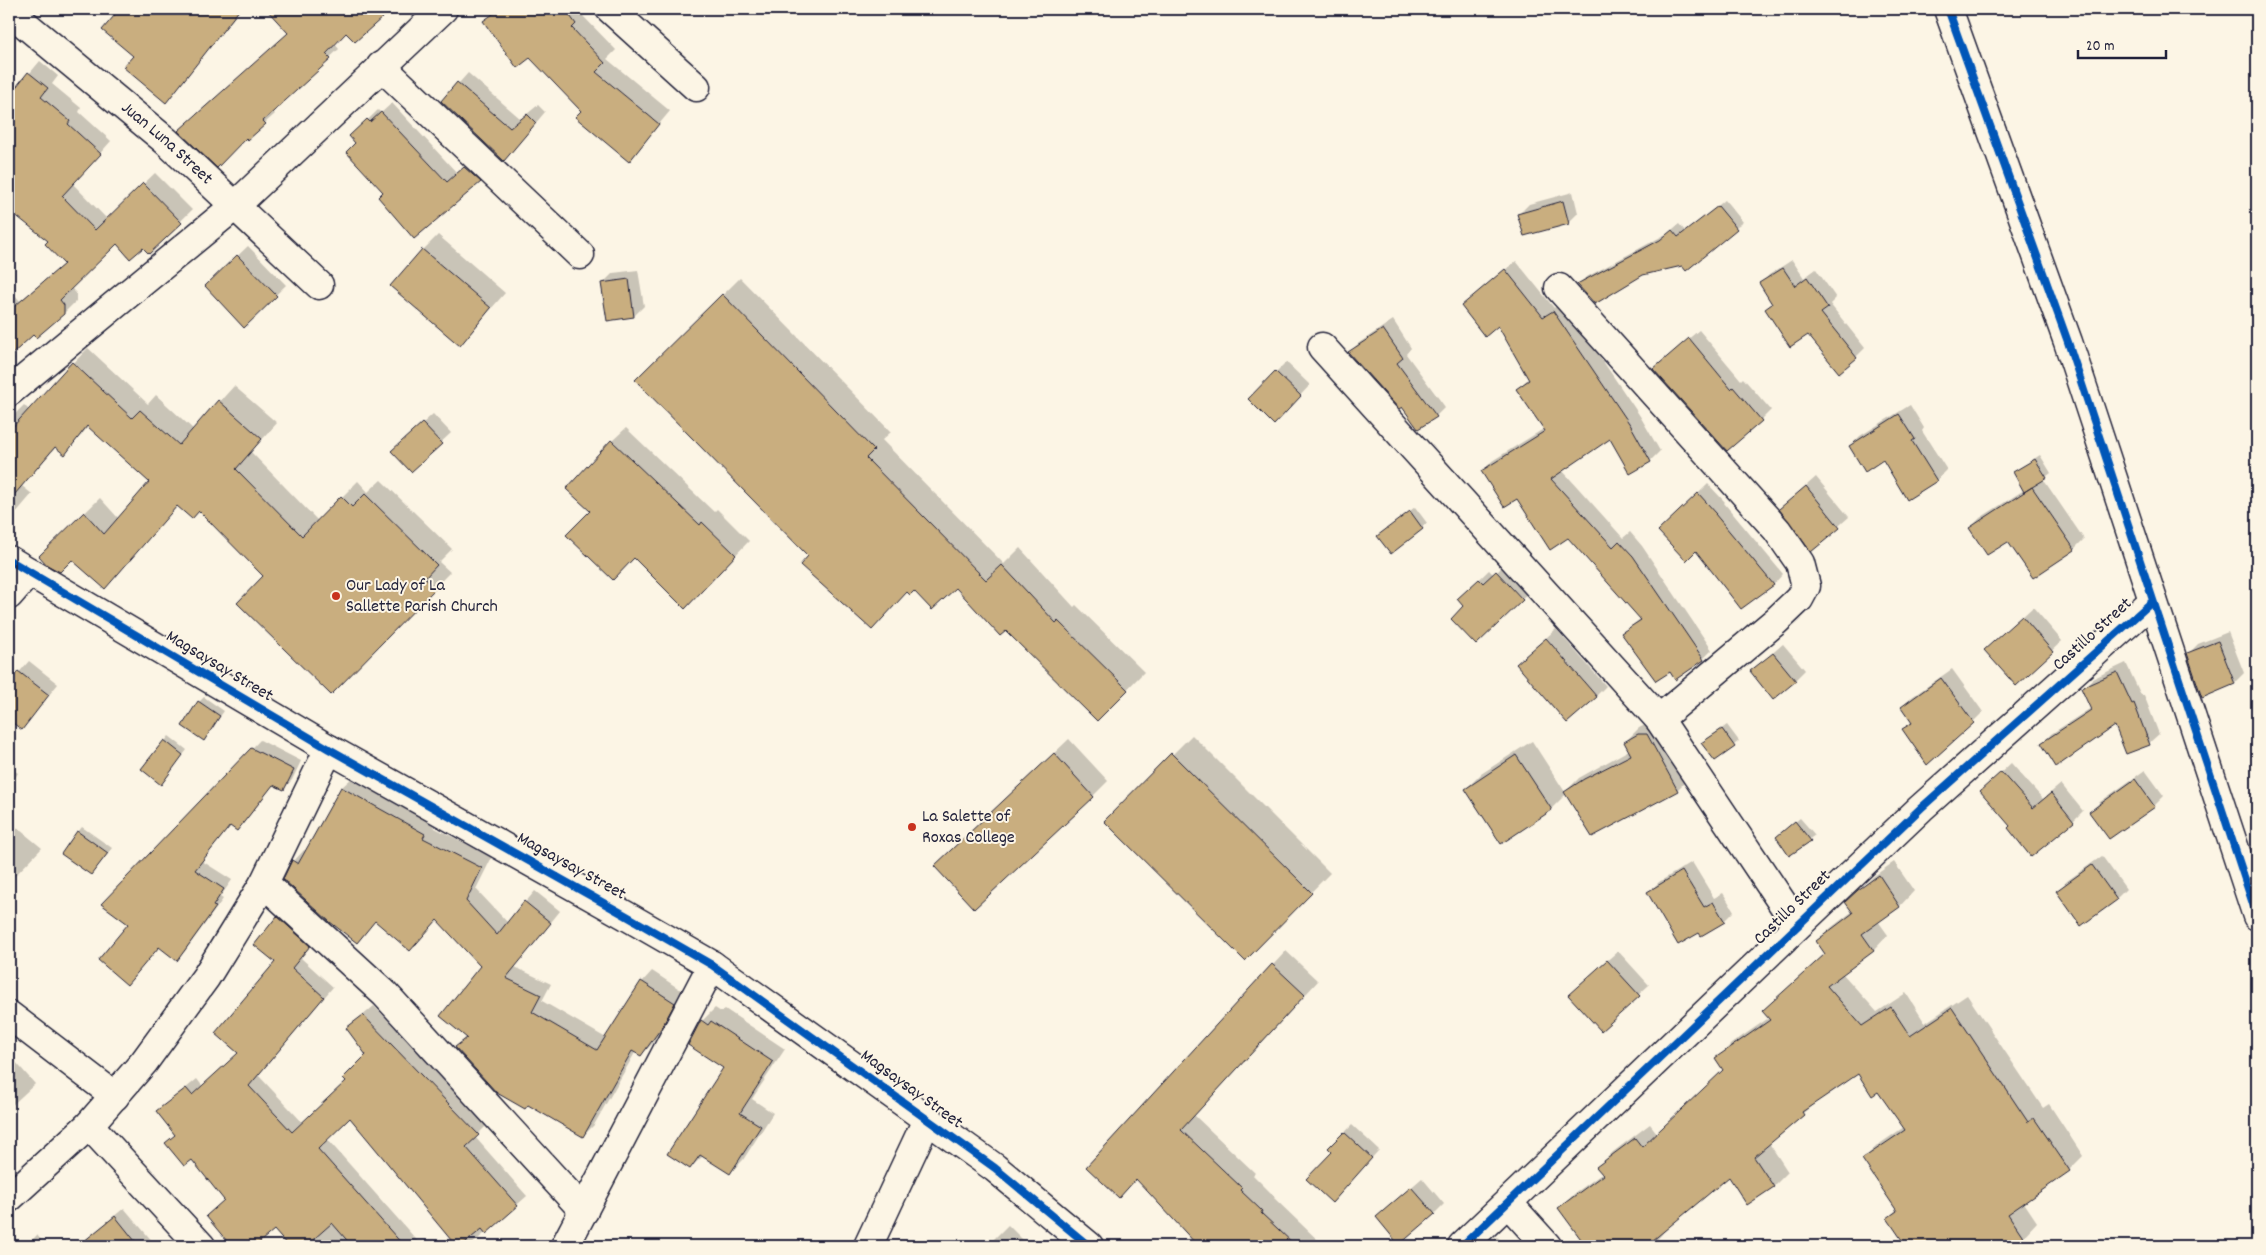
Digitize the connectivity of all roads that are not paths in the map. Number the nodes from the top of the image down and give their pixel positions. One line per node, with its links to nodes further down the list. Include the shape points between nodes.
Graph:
1 (443, 9): 5 (street)
2 (610, 9): 6 (street)
3 (1948, 9): 15 (street, via 2068,342)
4 (9, 11): 7 (street, Juan Luna Street, via 166,141)
5 (380, 66): 7 (street); 8 (street)
6 (696, 87)
7 (236, 205): 9 (street, Juan Luna Street); 12 (street)
8 (580, 255)
9 (319, 285)
10 (1559, 288): 16 (street, via 1777,530 1800,563 1806,586 1799,599 1776,621)
11 (1322, 347): 16 (street)
12 (9, 392)
13 (19, 566): 14 (street); 17 (street, Magsaysay Street)
14 (9, 595)
15 (2153, 601): 19 (street); 20 (street, Castillo Street, via 1921,808)
16 (1659, 719): 20 (street)
17 (329, 749): 18 (street); 21 (street, Magsaysay Street)
18 (264, 883): 23 (street, via 206,977); 28 (street, via 385,994)
19 (2257, 916)
20 (1797, 925): 27 (street, Castillo Street)
21 (712, 965): 24 (street, Magsaysay Street); 28 (street)
22 (9, 1016): 23 (street)
23 (115, 1096): 25 (street)
24 (927, 1120): 31 (street); 32 (street, Magsaysay Street, via 995,1168)
25 (89, 1125): 26 (street); 29 (street)
26 (9, 1198)
27 (1508, 1203): 33 (street, Castillo Street); 34 (street)
28 (584, 1211): 30 (street)
29 (200, 1246)
30 (565, 1246)
31 (868, 1246)
32 (1089, 1246)
33 (1462, 1246)
34 (1547, 1246)

